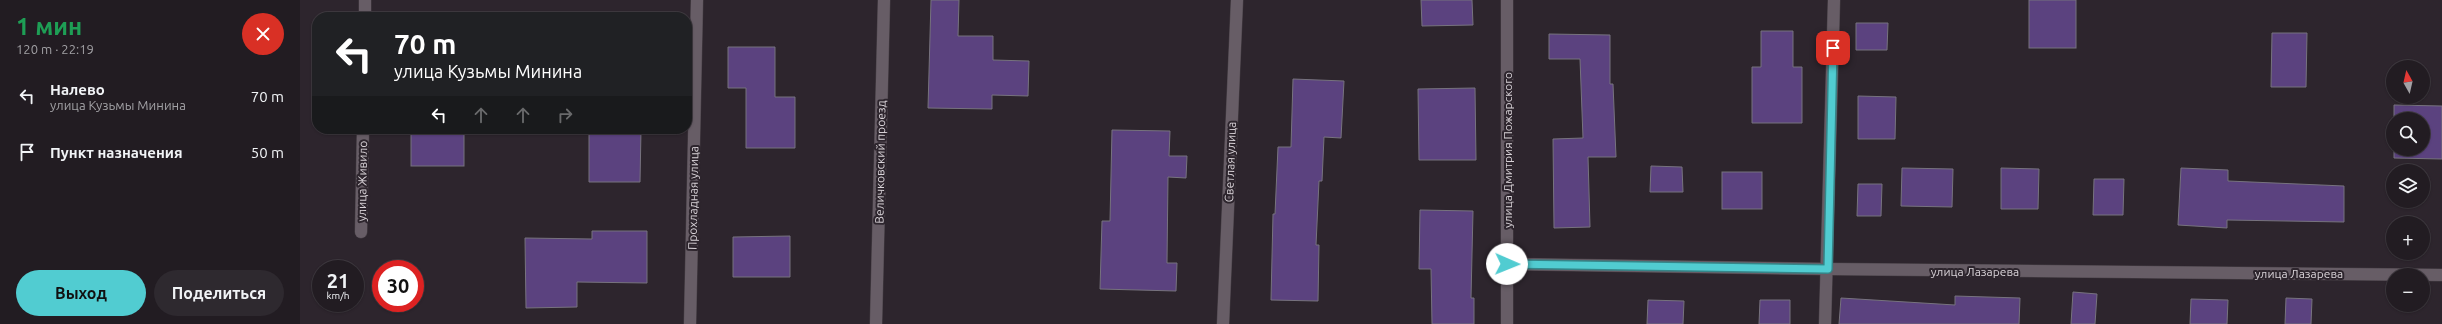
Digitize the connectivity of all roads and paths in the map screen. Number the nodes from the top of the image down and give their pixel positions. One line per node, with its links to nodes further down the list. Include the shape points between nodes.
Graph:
1 (365, 0): 7 (street)
2 (697, 0): 13 (street, Прохладная улица)
3 (884, 0): 14 (street, Величковский проезд)
4 (1237, 0): 15 (street, Светлая улица)
5 (1507, 0): 10 (street, улица Дмитрия Пожарского)
6 (1834, 0): 11 (street)
7 (364, 12)
8 (363, 134): 9 (street, улица Живило)
9 (361, 232)
10 (1507, 264): 11 (street, улица Лазарева); 16 (street, улица Дмитрия Пожарского)
11 (1828, 269): 12 (street, улица Лазарева); 17 (street)
12 (2442, 275)
13 (690, 324)
14 (876, 324)
15 (1223, 324)
16 (1507, 324)
17 (1825, 324)

